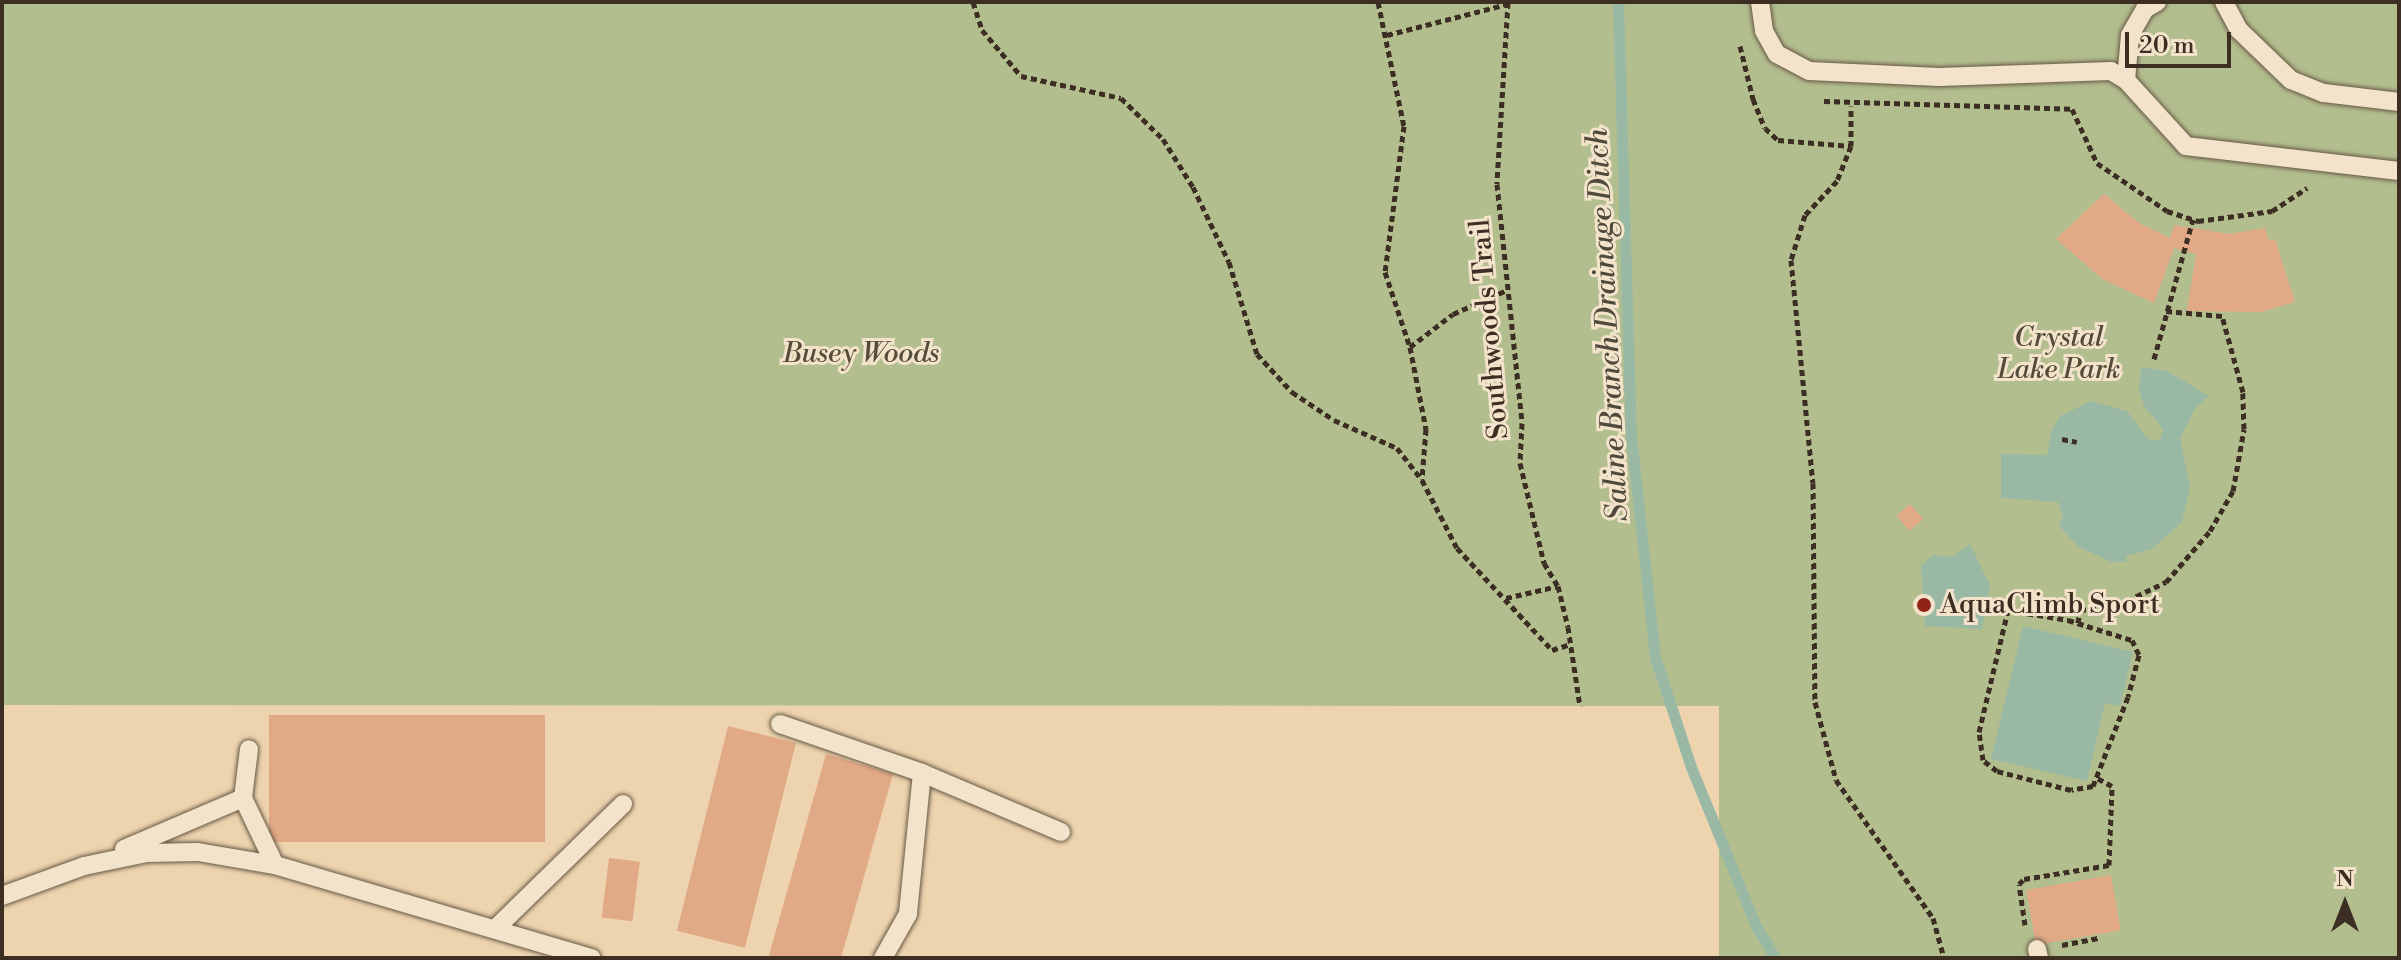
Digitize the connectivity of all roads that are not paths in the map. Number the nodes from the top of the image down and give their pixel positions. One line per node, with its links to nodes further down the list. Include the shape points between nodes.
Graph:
1 (1760, 2): 4 (lane, via 1764,31 1777,54 1809,71 1939,77 2111,71)
2 (2157, 2): 4 (lane, via 2145,9 2130,35)
3 (2224, 2): 5 (lane, via 2248,40 2291,80 2324,93)
4 (2126, 80): 6 (lane, via 2170,133 2204,152)
5 (2399, 102)
6 (2399, 171)
7 (780, 724): 9 (lane)
8 (249, 749): 10 (lane)
9 (922, 773): 12 (lane); 19 (lane, via 908,914)
10 (243, 798): 13 (lane); 14 (lane)
11 (623, 804): 16 (lane)
12 (1061, 832)
13 (275, 865): 14 (lane, via 185,852 146,853); 16 (lane)
14 (84, 866): 15 (lane)
15 (2, 896)
16 (495, 929): 17 (lane)
17 (532, 950): 18 (lane)
18 (592, 958)
19 (883, 958)

